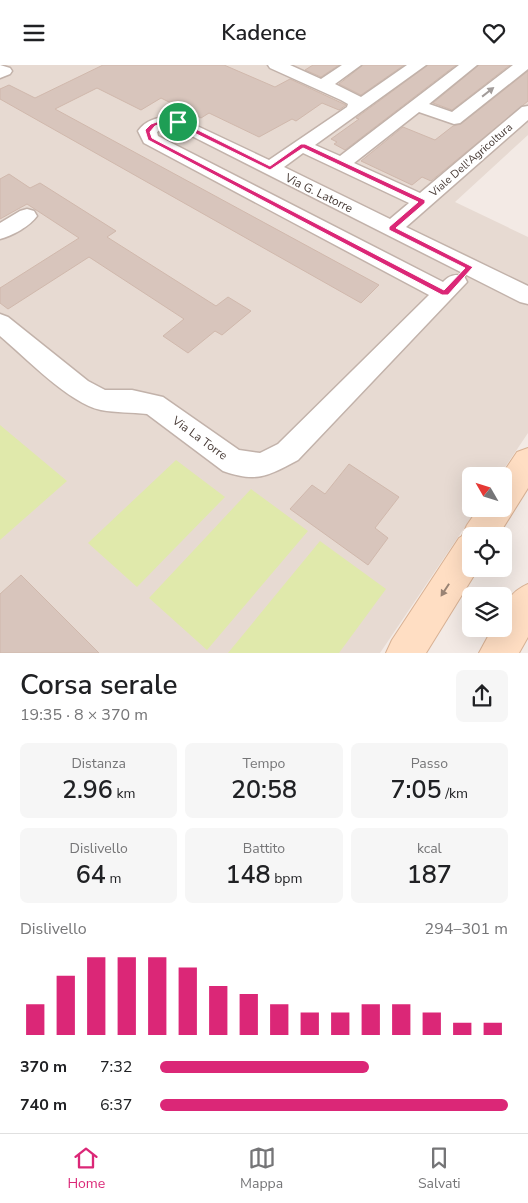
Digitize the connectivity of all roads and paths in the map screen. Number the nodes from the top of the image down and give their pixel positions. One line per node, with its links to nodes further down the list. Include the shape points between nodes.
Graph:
1 (276, 65): 8 (street)
2 (354, 65): 8 (street)
3 (418, 65): 10 (street)
4 (469, 65): 9 (street)
5 (523, 65): 9 (street, one-way to 5, via 454,119)
6 (0, 69): 7 (street, via 4,71)
7 (0, 73)
8 (321, 86): 10 (street, via 357,102)
9 (417, 106): 13 (street)
10 (354, 110): 12 (street)
11 (528, 111): 15 (street, Viale Dell'Agricoltura)
12 (303, 146): 13 (street); 14 (street)
13 (341, 164): 15 (street)
14 (270, 168): 17 (street, Via G. Latorre); 20 (street, Via G. Latorre, via 178,122 164,121 147,131 150,139)
15 (423, 202): 17 (street, Viale Dell'Agricoltura)
16 (27, 216): 18 (street)
17 (392, 229): 19 (street, Via G. Latorre)
18 (0, 232)
19 (470, 267): 20 (street, Via La Torre); 21 (street, Via G. Latorre)
20 (445, 293): 22 (street, Via La Torre, via 288,452 262,465 233,461 154,405 102,400 79,388)
21 (528, 296)
22 (0, 323)
23 (528, 461): 24 (street)
24 (512, 486)
25 (462, 563): 27 (street, one-way to 27)
26 (528, 602): 28 (street)
27 (405, 653)
28 (498, 653)

